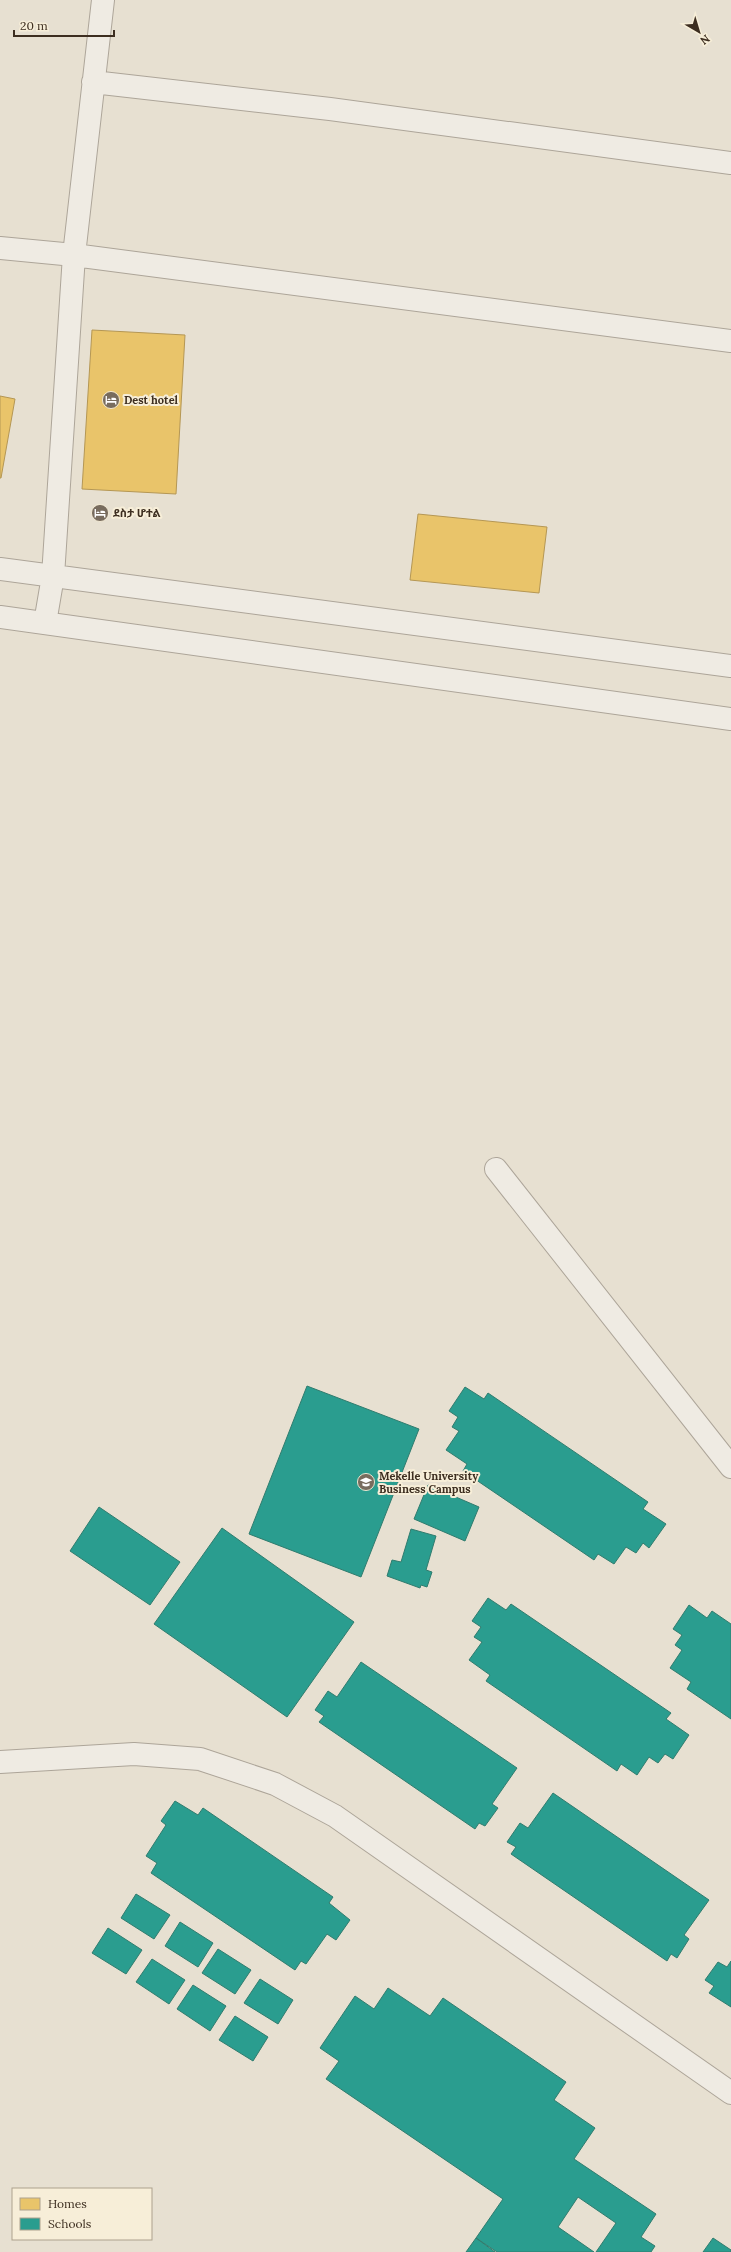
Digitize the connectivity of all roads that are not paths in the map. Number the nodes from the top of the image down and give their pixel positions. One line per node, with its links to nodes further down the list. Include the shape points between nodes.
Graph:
1 (103, 0): 2 (street)
2 (93, 82): 3 (street, via 338,110); 5 (street)
3 (731, 163)
4 (0, 248): 5 (street)
5 (74, 255): 6 (street); 8 (street)
6 (731, 341)
7 (0, 569): 8 (street)
8 (53, 576): 10 (street); 11 (street)
9 (0, 617): 10 (street)
10 (45, 623): 12 (street)
11 (731, 666)
12 (731, 719)
13 (496, 1169): 14 (street)
14 (731, 1467)
15 (0, 1762): 16 (street, via 134,1754 170,1756 200,1759 275,1784 335,1816)
16 (731, 2093)

